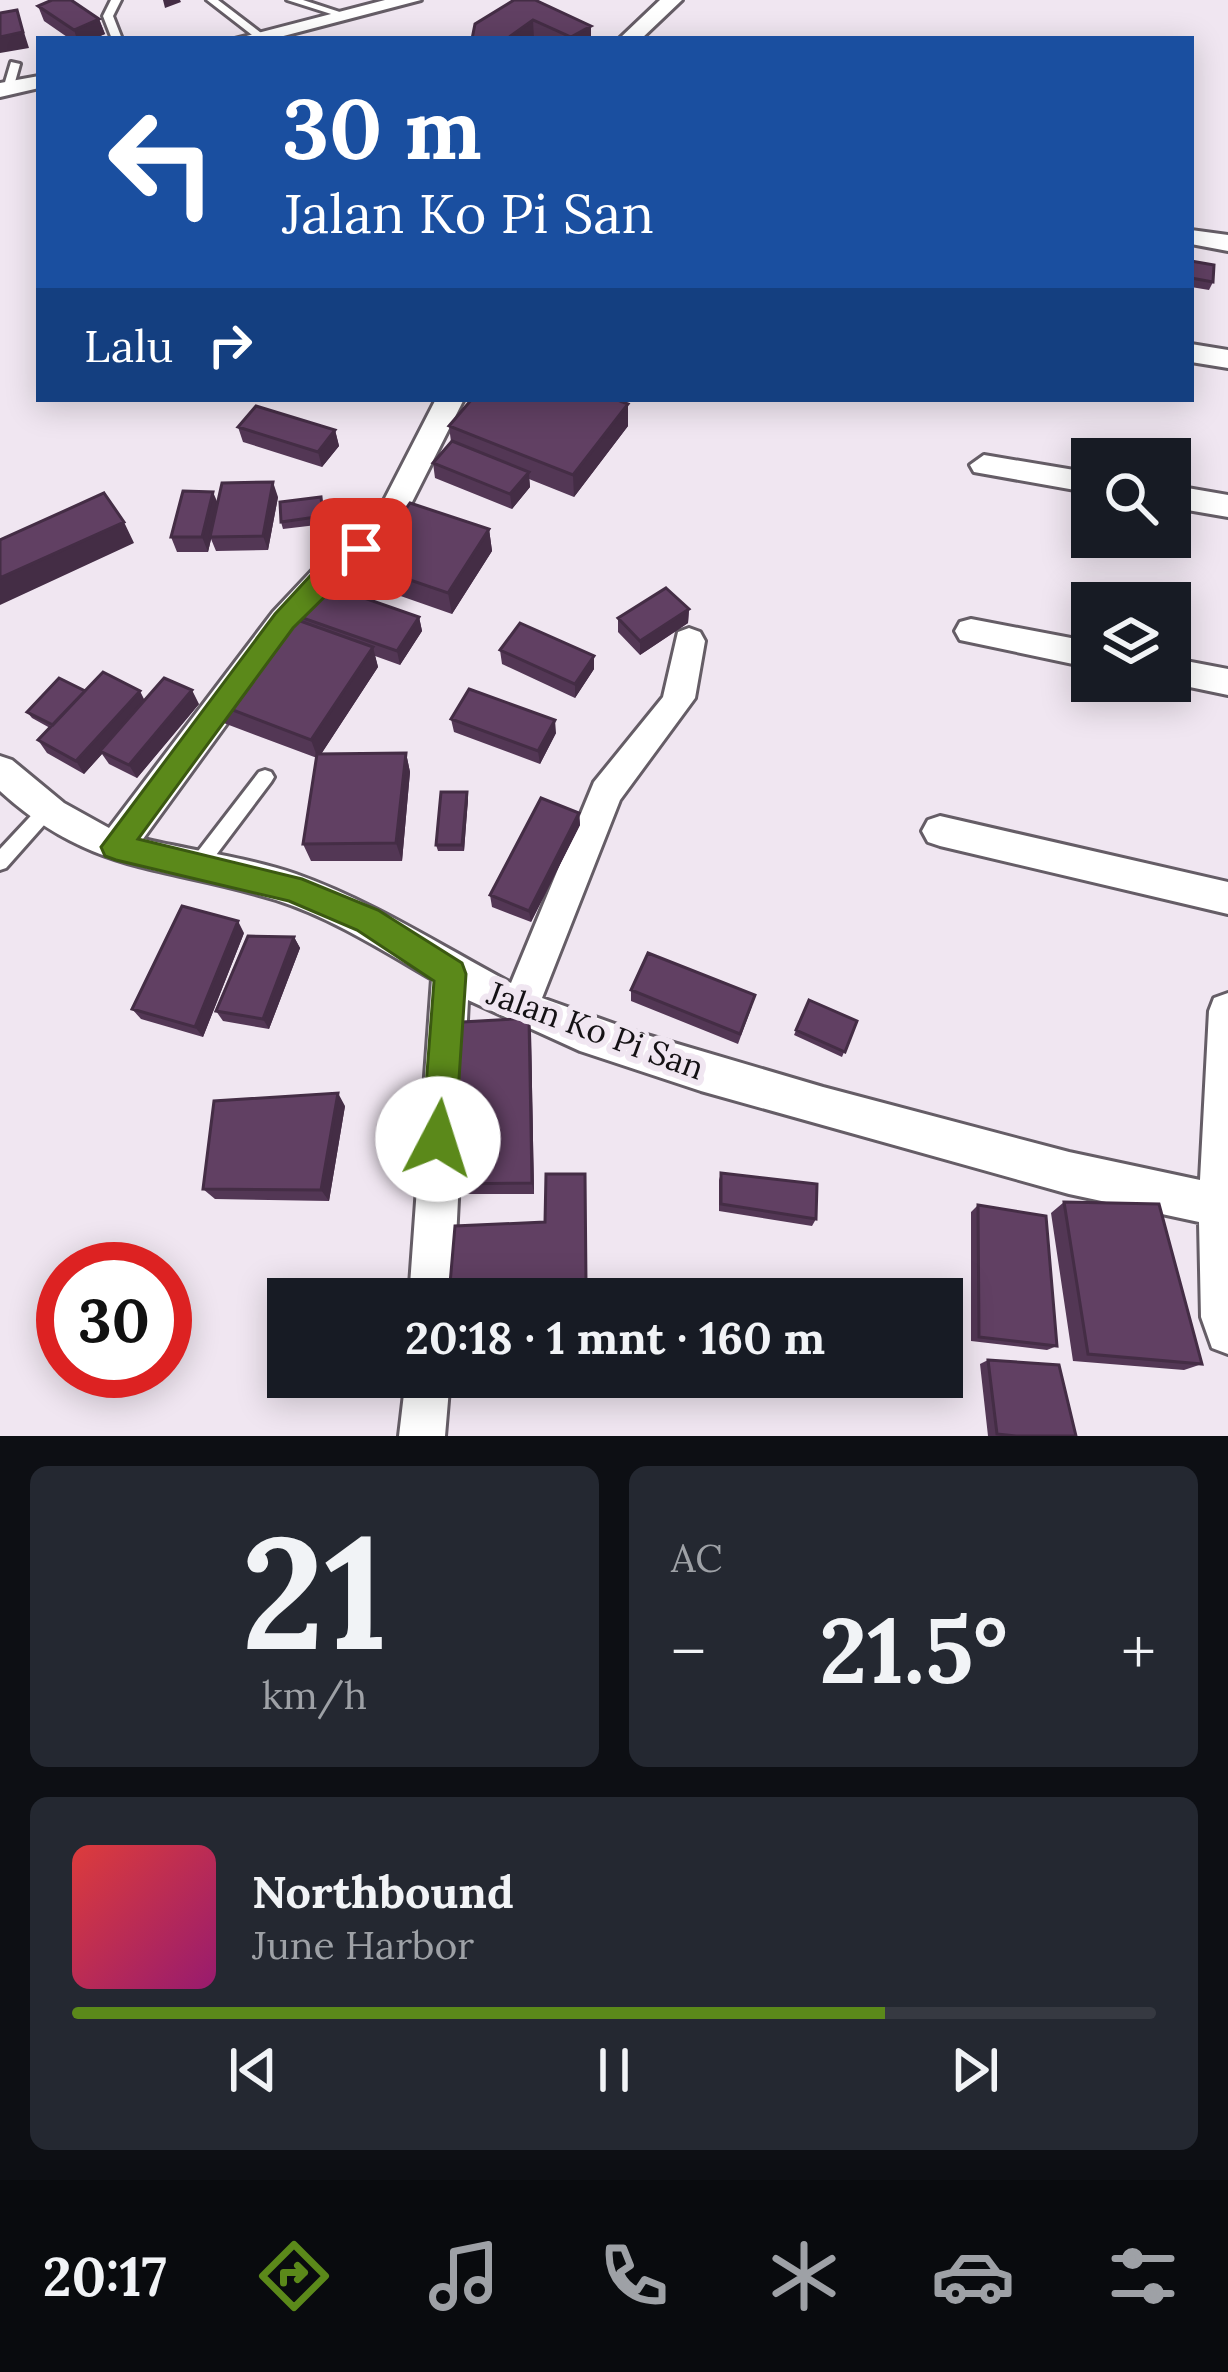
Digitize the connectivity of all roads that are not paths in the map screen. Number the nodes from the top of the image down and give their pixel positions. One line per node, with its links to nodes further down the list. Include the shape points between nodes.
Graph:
1 (116, 0): 7 (lane, via 108,16)
2 (212, 0): 8 (lane)
3 (292, 0): 6 (lane)
4 (411, 0): 6 (street)
5 (672, 0): 10 (street)
6 (347, 16): 9 (street)
7 (116, 36)
8 (252, 36)
9 (257, 36)
10 (632, 36)
11 (15, 64): 13 (lane)
12 (36, 83): 13 (street)
13 (4, 89)
14 (1194, 237): 15 (street)
15 (1228, 243)
16 (1194, 353): 17 (street)
17 (1228, 359)
18 (448, 402): 32 (street, via 374,537 284,621)
19 (984, 465): 20 (street)
20 (1071, 480)
21 (1191, 500): 22 (street)
22 (1228, 506)
23 (971, 631): 25 (street)
24 (688, 641): 37 (street, via 678,701 606,789)
25 (1071, 651)
26 (1191, 674): 27 (street)
27 (1228, 682)
28 (0, 770): 30 (street, Jalan Ko Pi San)
29 (266, 777): 34 (lane)
30 (46, 809): 32 (street, Jalan Ko Pi San); 33 (lane)
31 (940, 831): 35 (street)
32 (116, 847): 34 (street, Jalan Ko Pi San)
33 (0, 862)
34 (198, 865): 36 (street, Jalan Ko Pi San, via 330,904)
35 (1228, 898)
36 (451, 974): 37 (street, Jalan Ko Pi San); 40 (street)
37 (520, 1006): 39 (street, Jalan Ko Pi San, via 764,1089)
38 (1228, 1011): 39 (street)
39 (1224, 1208): 41 (street)
40 (432, 1278)
41 (1228, 1332)
42 (426, 1398): 43 (street)
43 (422, 1436)

